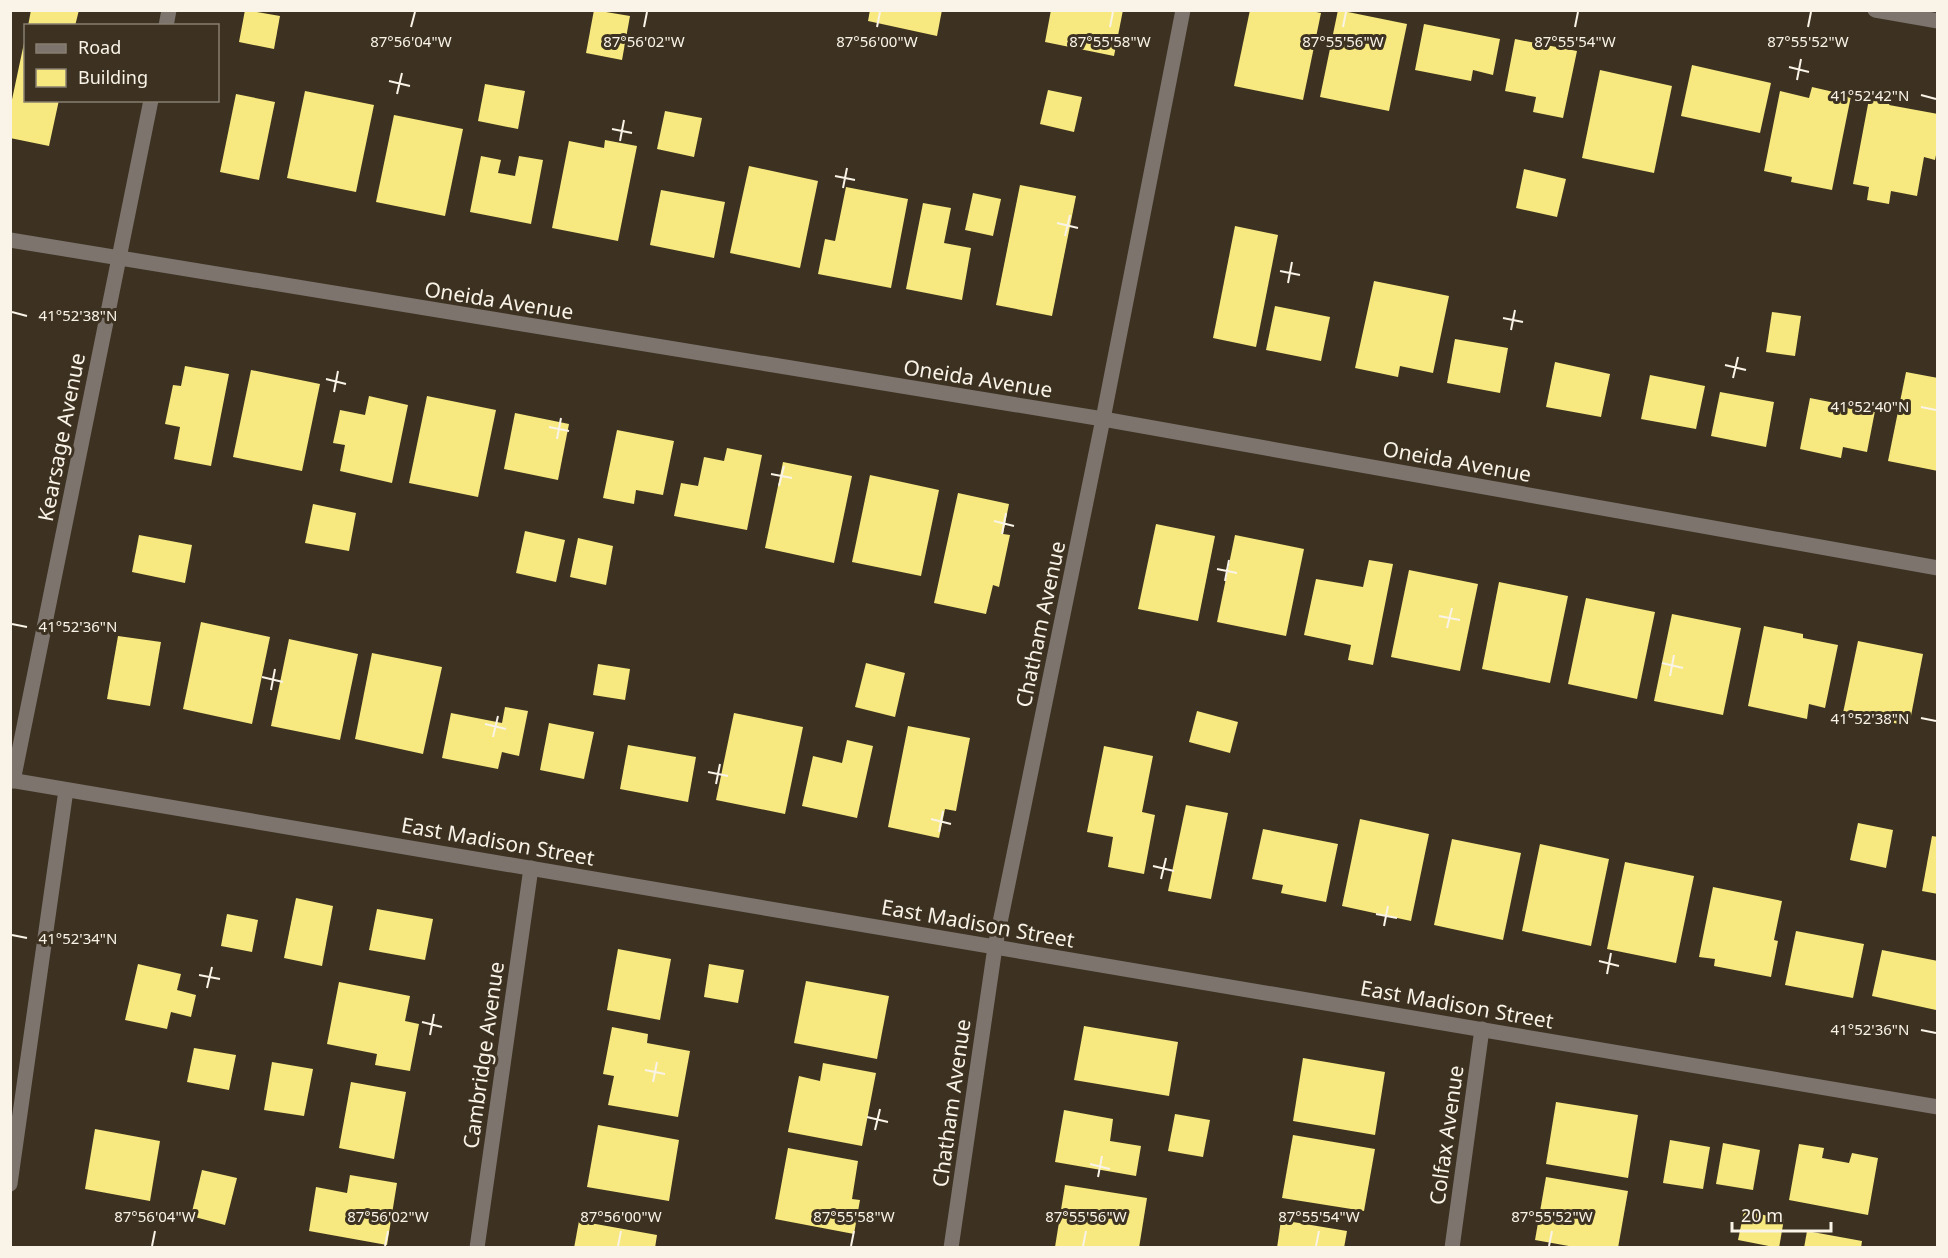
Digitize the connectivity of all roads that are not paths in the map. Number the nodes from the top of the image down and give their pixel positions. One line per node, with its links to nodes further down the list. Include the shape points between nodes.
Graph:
1 (1183, 10): 7 (street, Chatham Avenue)
2 (1875, 10): 3 (street)
3 (1938, 21)
4 (151, 102): 6 (street, Kearsage Avenue)
5 (10, 240): 6 (street, Oneida Avenue)
6 (118, 258): 7 (street, Oneida Avenue); 9 (street, Kearsage Avenue)
7 (1103, 419): 8 (street, Oneida Avenue); 12 (street, Chatham Avenue)
8 (1938, 568)
9 (12, 781): 10 (street, East Madison Street)
10 (66, 790): 11 (street, East Madison Street); 15 (street)
11 (531, 868): 12 (street, East Madison Street); 16 (street, Cambridge Avenue)
12 (995, 947): 13 (street, East Madison Street); 17 (street, Chatham Avenue)
13 (1482, 1029): 14 (street, East Madison Street); 18 (street, Colfax Avenue)
14 (1938, 1107)
15 (10, 1184)
16 (477, 1248)
17 (951, 1248)
18 (1452, 1248)

